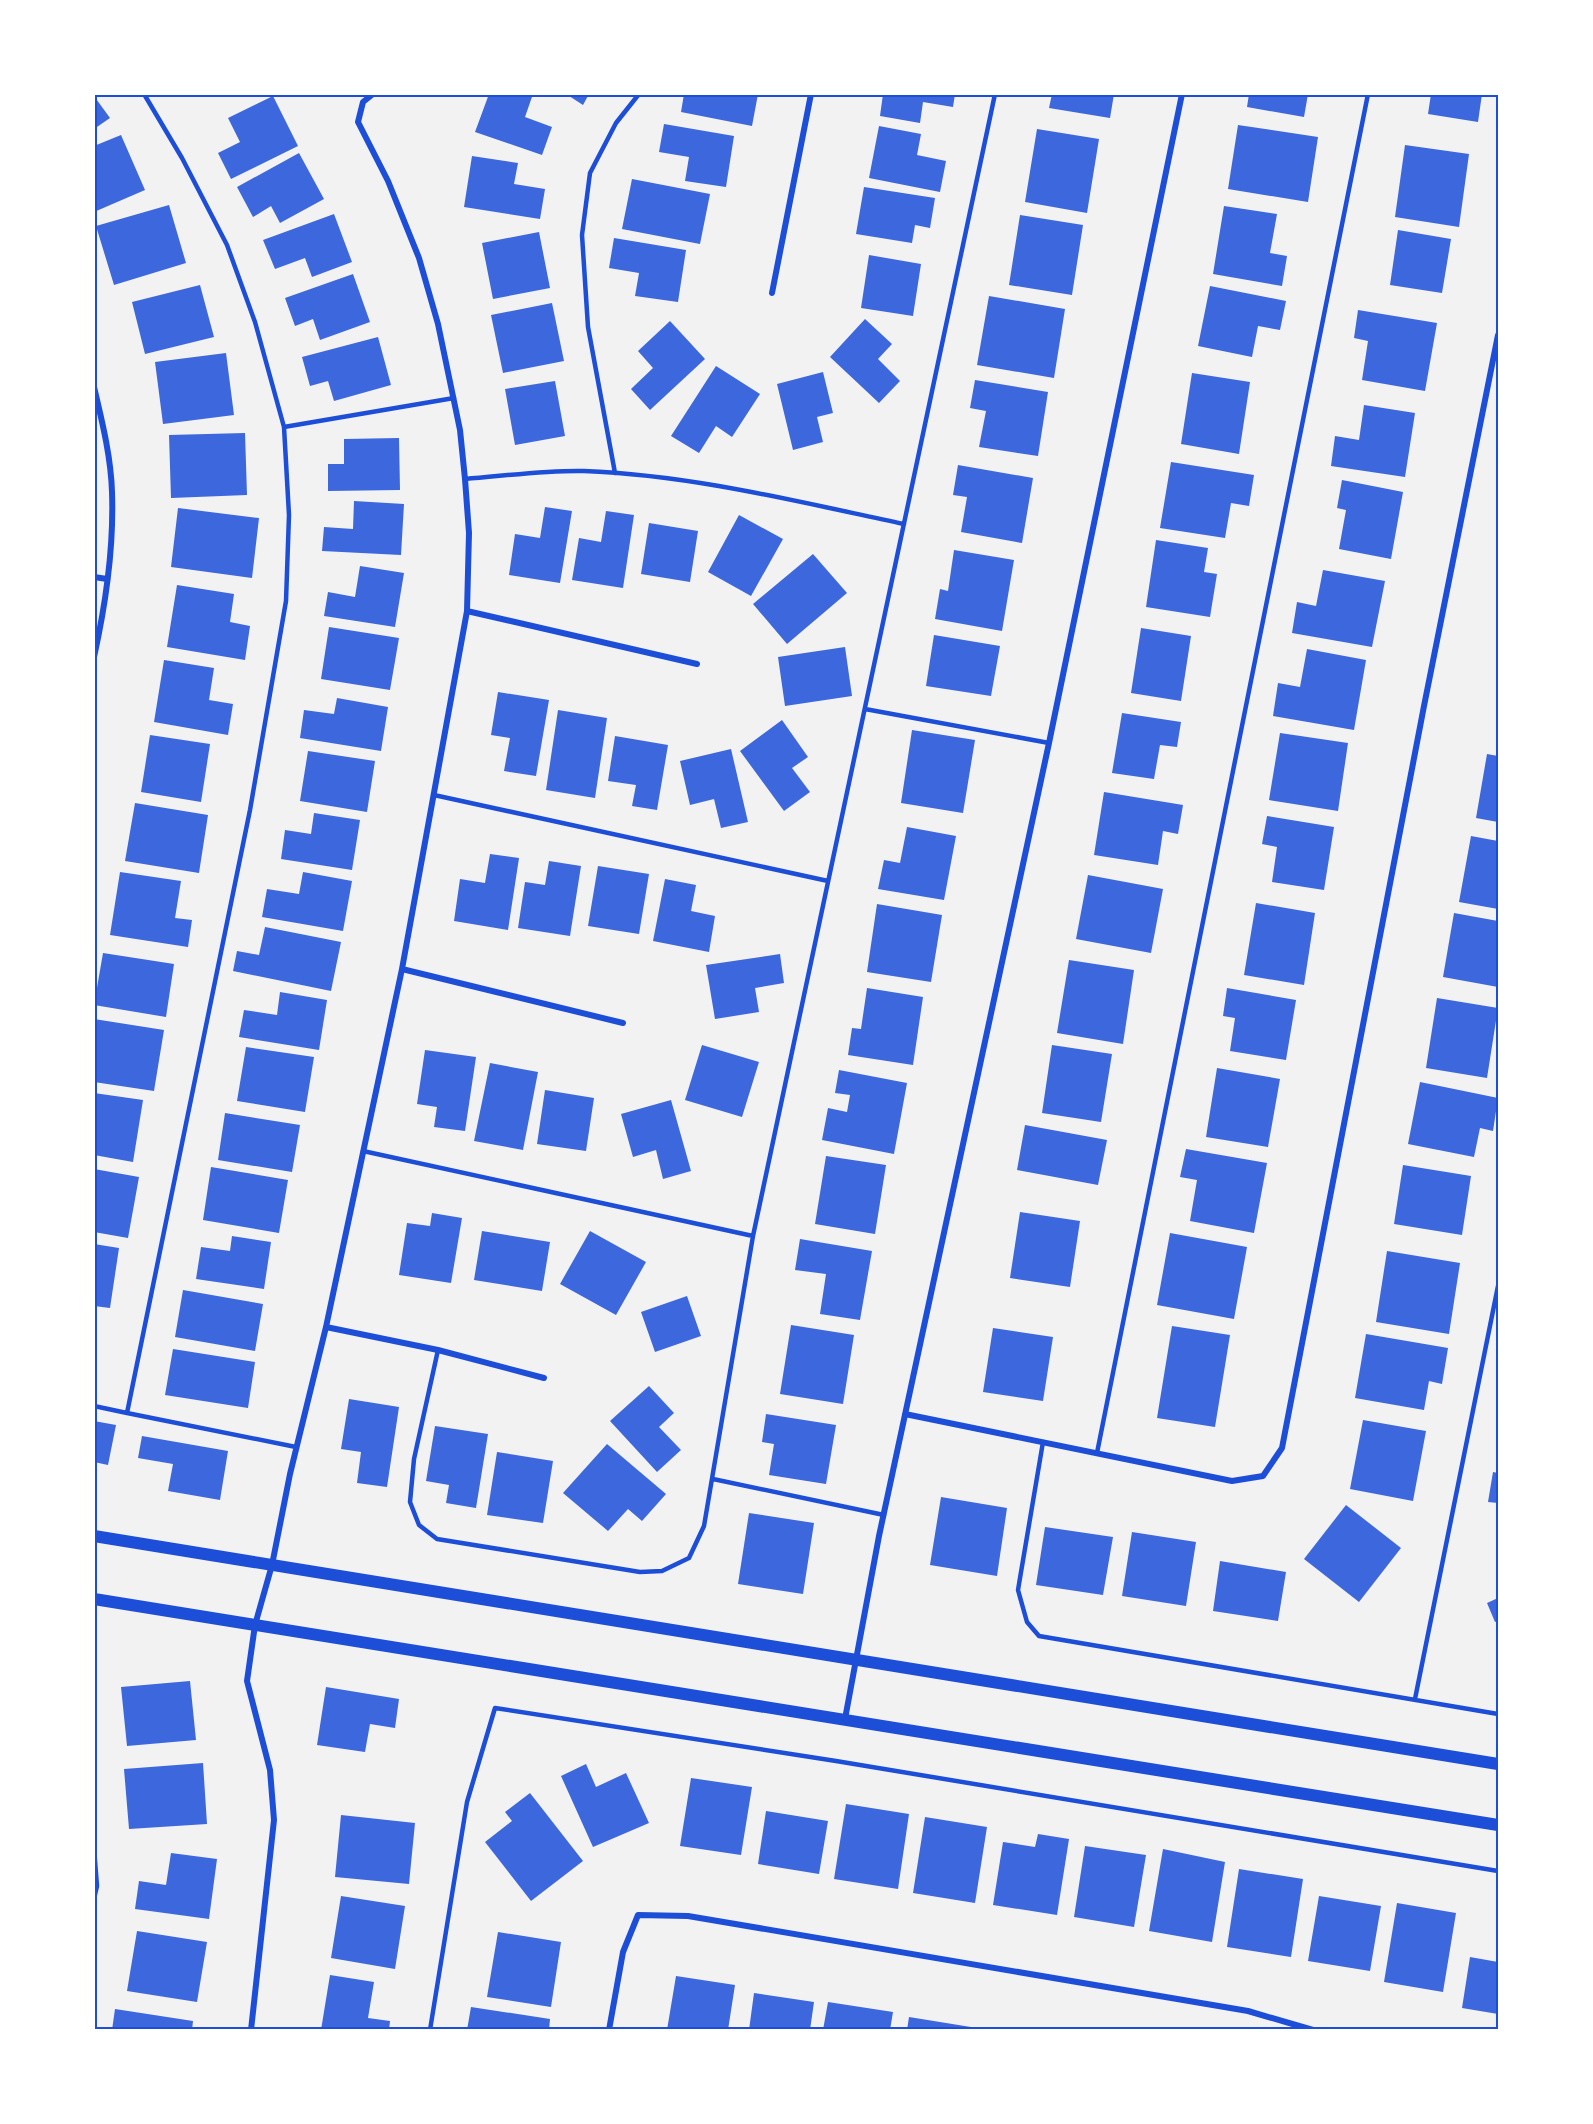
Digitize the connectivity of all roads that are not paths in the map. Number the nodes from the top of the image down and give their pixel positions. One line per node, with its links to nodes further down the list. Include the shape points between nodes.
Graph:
1 (144, 94): 12 (lane, via 227,244 255,322)
2 (373, 94): 11 (street, via 363,102 358,122 388,181 419,258)
3 (639, 94): 13 (lane, via 616,123 590,173 582,235 588,327)
4 (812, 94): 8 (street)
5 (995, 94): 15 (lane)
6 (1182, 94): 22 (street)
7 (1368, 94): 38 (lane)
8 (772, 293)
9 (1498, 335): 38 (street, via 1282,1448 1263,1476 1232,1481)
10 (94, 387): 17 (street, via 106,438 112,491)
11 (454, 399): 12 (lane); 14 (street)
12 (284, 427): 34 (lane, via 289,515 286,601 250,810)
13 (615, 473): 14 (lane, via 581,471); 15 (lane, via 771,496)
14 (465, 479): 18 (street, via 469,533)
15 (904, 524): 21 (lane)
16 (94, 577): 17 (street)
17 (107, 579): 19 (street, via 106,606)
18 (467, 611): 20 (street); 23 (street)
19 (94, 657)
20 (697, 664)
21 (865, 709): 22 (lane); 24 (lane)
22 (1049, 743): 35 (street)
23 (434, 795): 24 (lane); 25 (street)
24 (828, 881): 28 (lane)
25 (402, 969): 26 (street); 27 (street)
26 (623, 1023)
27 (363, 1150): 28 (lane); 30 (street)
28 (753, 1236): 39 (lane)
29 (1498, 1286): 46 (lane)
30 (326, 1327): 31 (street); 37 (street)
31 (438, 1350): 32 (street); 39 (lane, via 414,1459 410,1502 419,1525 437,1539 640,1572 662,1571 689,1558 704,1526)
32 (544, 1378)
33 (94, 1406): 34 (lane)
34 (127, 1413): 37 (lane)
35 (905, 1414): 36 (street); 40 (street)
36 (1043, 1442): 38 (street); 46 (lane, via 1018,1590 1027,1622 1039,1636)
37 (296, 1447): 42 (street)
38 (1097, 1453)
39 (713, 1479): 40 (lane)
40 (884, 1515): 45 (street)
41 (94, 1536): 42 (main road)
42 (272, 1565): 44 (street); 45 (main road)
43 (94, 1599): 44 (main road)
44 (255, 1625): 48 (main road); 54 (street, via 247,1681 270,1770 274,1820)
45 (857, 1660): 48 (street); 49 (main road)
46 (1415, 1699): 47 (lane)
47 (1498, 1714)
48 (845, 1719): 50 (main road)
49 (1498, 1764)
50 (1498, 1825)
51 (94, 1848): 53 (lane)
52 (1498, 1870): 55 (lane, via 495,1708 467,1802)
53 (94, 1899)
54 (251, 2030)
55 (430, 2030)
56 (609, 2030): 57 (street, via 623,1952 638,1915 688,1916 1248,2011)
57 (1313, 2030)

